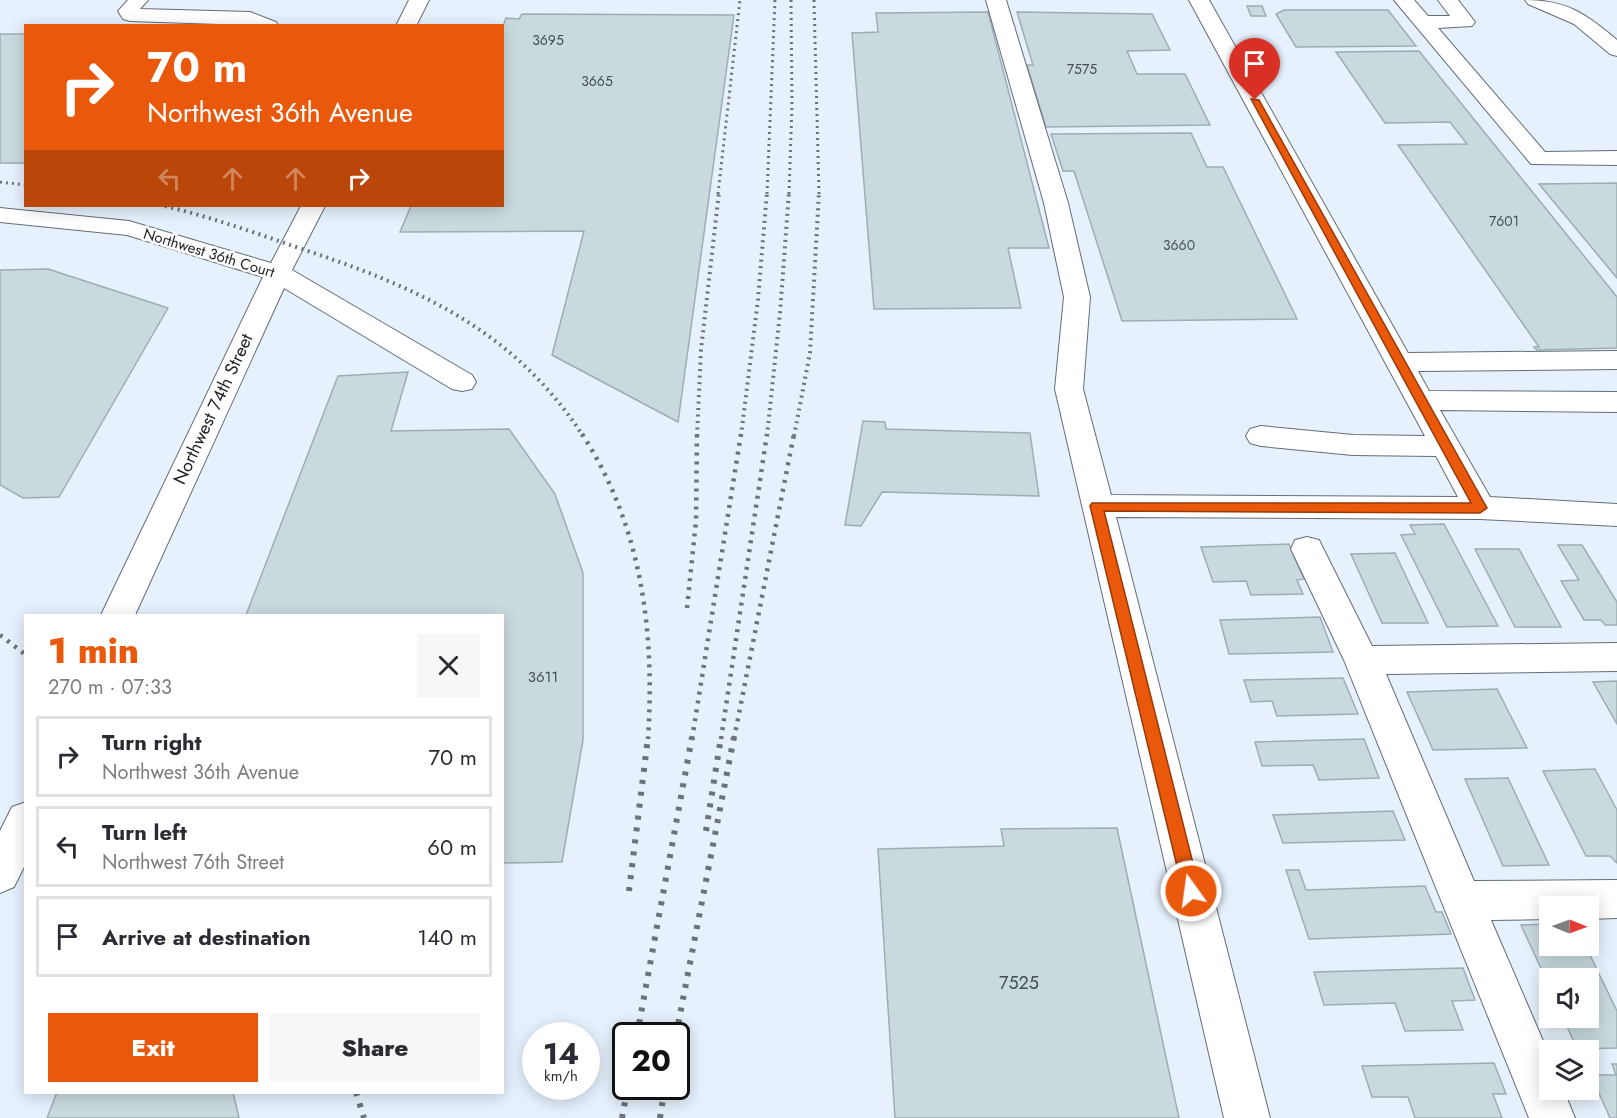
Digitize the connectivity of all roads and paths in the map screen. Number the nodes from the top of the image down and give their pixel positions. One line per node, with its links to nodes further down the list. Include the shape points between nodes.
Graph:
1 (138, 0): 9 (street, via 128,10 130,15 250,18)
2 (419, 0): 10 (street)
3 (996, 0): 23 (street, via 1056,203 1077,297 1069,389)
4 (1199, 0): 17 (street)
5 (1404, 0): 8 (street)
6 (1448, 0): 8 (street, via 1466,22)
7 (1535, 0): 11 (street, via 1581,20)
8 (1422, 22): 12 (street, via 1539,159)
9 (264, 24)
10 (407, 24)
11 (1617, 50)
12 (1617, 158)
13 (312, 207): 15 (street, Northwest 74th Street)
14 (0, 215): 15 (street, Northwest 36th Court, via 129,228)
15 (278, 273): 18 (street, Northwest 36th Court); 27 (street, Northwest 74th Street)
16 (1617, 360): 17 (street)
17 (1399, 362): 19 (street)
18 (462, 382)
19 (1421, 400): 20 (street); 22 (street)
20 (1617, 402)
21 (1261, 436): 22 (street, via 1353,445)
22 (1446, 446): 24 (street)
23 (1096, 506): 24 (street); 34 (street)
24 (1480, 508): 25 (street)
25 (1617, 515)
26 (1308, 549): 29 (street)
27 (117, 614)
28 (1617, 657): 29 (street)
29 (1362, 660): 33 (street)
30 (24, 823): 31 (street)
31 (0, 874)
32 (1617, 898): 33 (street)
33 (1464, 901): 35 (street)
34 (1248, 1118)
35 (1552, 1118)

